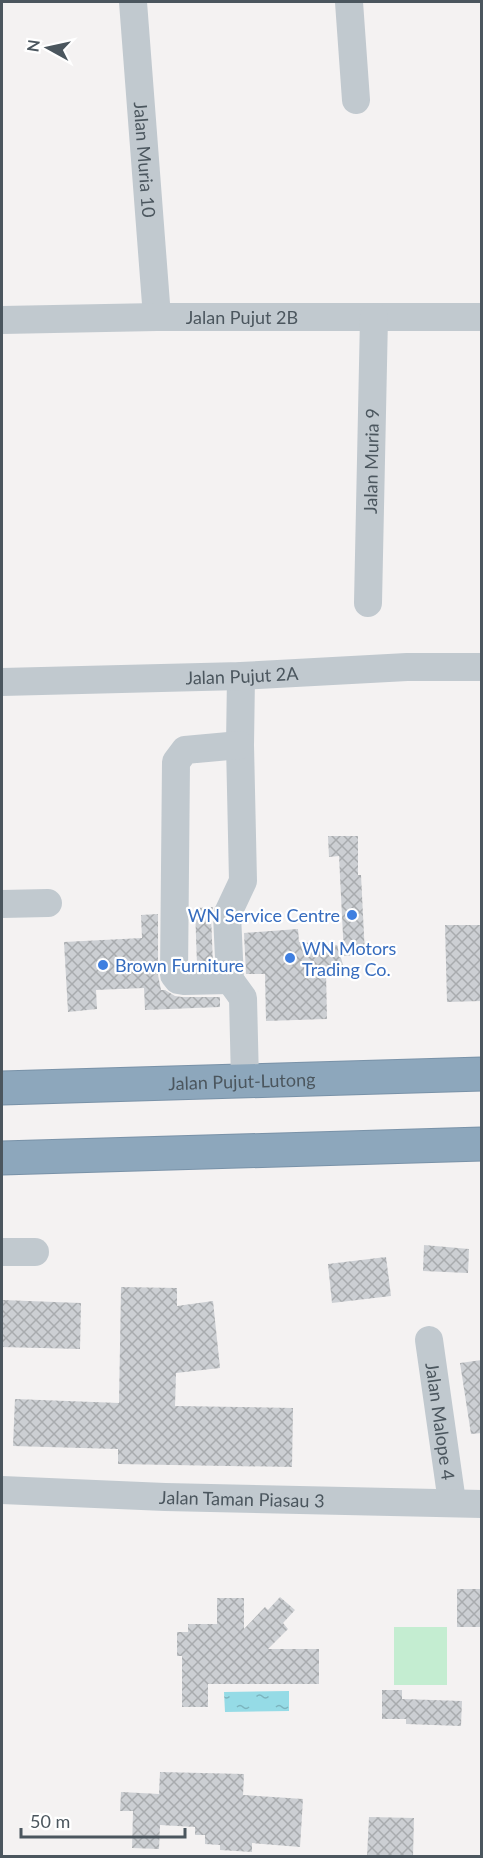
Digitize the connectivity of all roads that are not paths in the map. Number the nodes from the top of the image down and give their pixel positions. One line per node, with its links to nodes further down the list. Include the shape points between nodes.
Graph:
1 (134, 2): 4 (street, Jalan Muria 10)
2 (349, 2): 3 (street)
3 (356, 100)
4 (157, 317): 5 (street, Jalan Pujut 2B); 7 (street, Jalan Pujut 2B)
5 (374, 317): 6 (street, Jalan Pujut 2B); 8 (street, Jalan Muria 9)
6 (482, 317)
7 (2, 320)
8 (368, 603)
9 (482, 667): 10 (street, Jalan Pujut 2A)
10 (241, 676): 11 (street, Jalan Pujut 2A); 12 (street)
11 (2, 682)
12 (240, 745): 15 (street, via 243,880 227,915); 15 (street, via 185,750 176,762 174,975 184,981)
13 (48, 903): 14 (street)
14 (2, 904)
15 (230, 980): 17 (street, via 243,998)
16 (482, 1074): 17 (highway, Jalan Pujut-Lutong)
17 (245, 1081): 18 (highway, Jalan Pujut-Lutong)
18 (2, 1088)
19 (482, 1144): 20 (highway)
20 (2, 1158)
21 (2, 1252): 22 (street)
22 (35, 1252)
23 (429, 1340): 25 (street, Jalan Malope 4)
24 (2, 1490): 25 (street, Jalan Taman Piasau 3)
25 (452, 1502): 26 (street, Jalan Taman Piasau 3)
26 (482, 1504)

